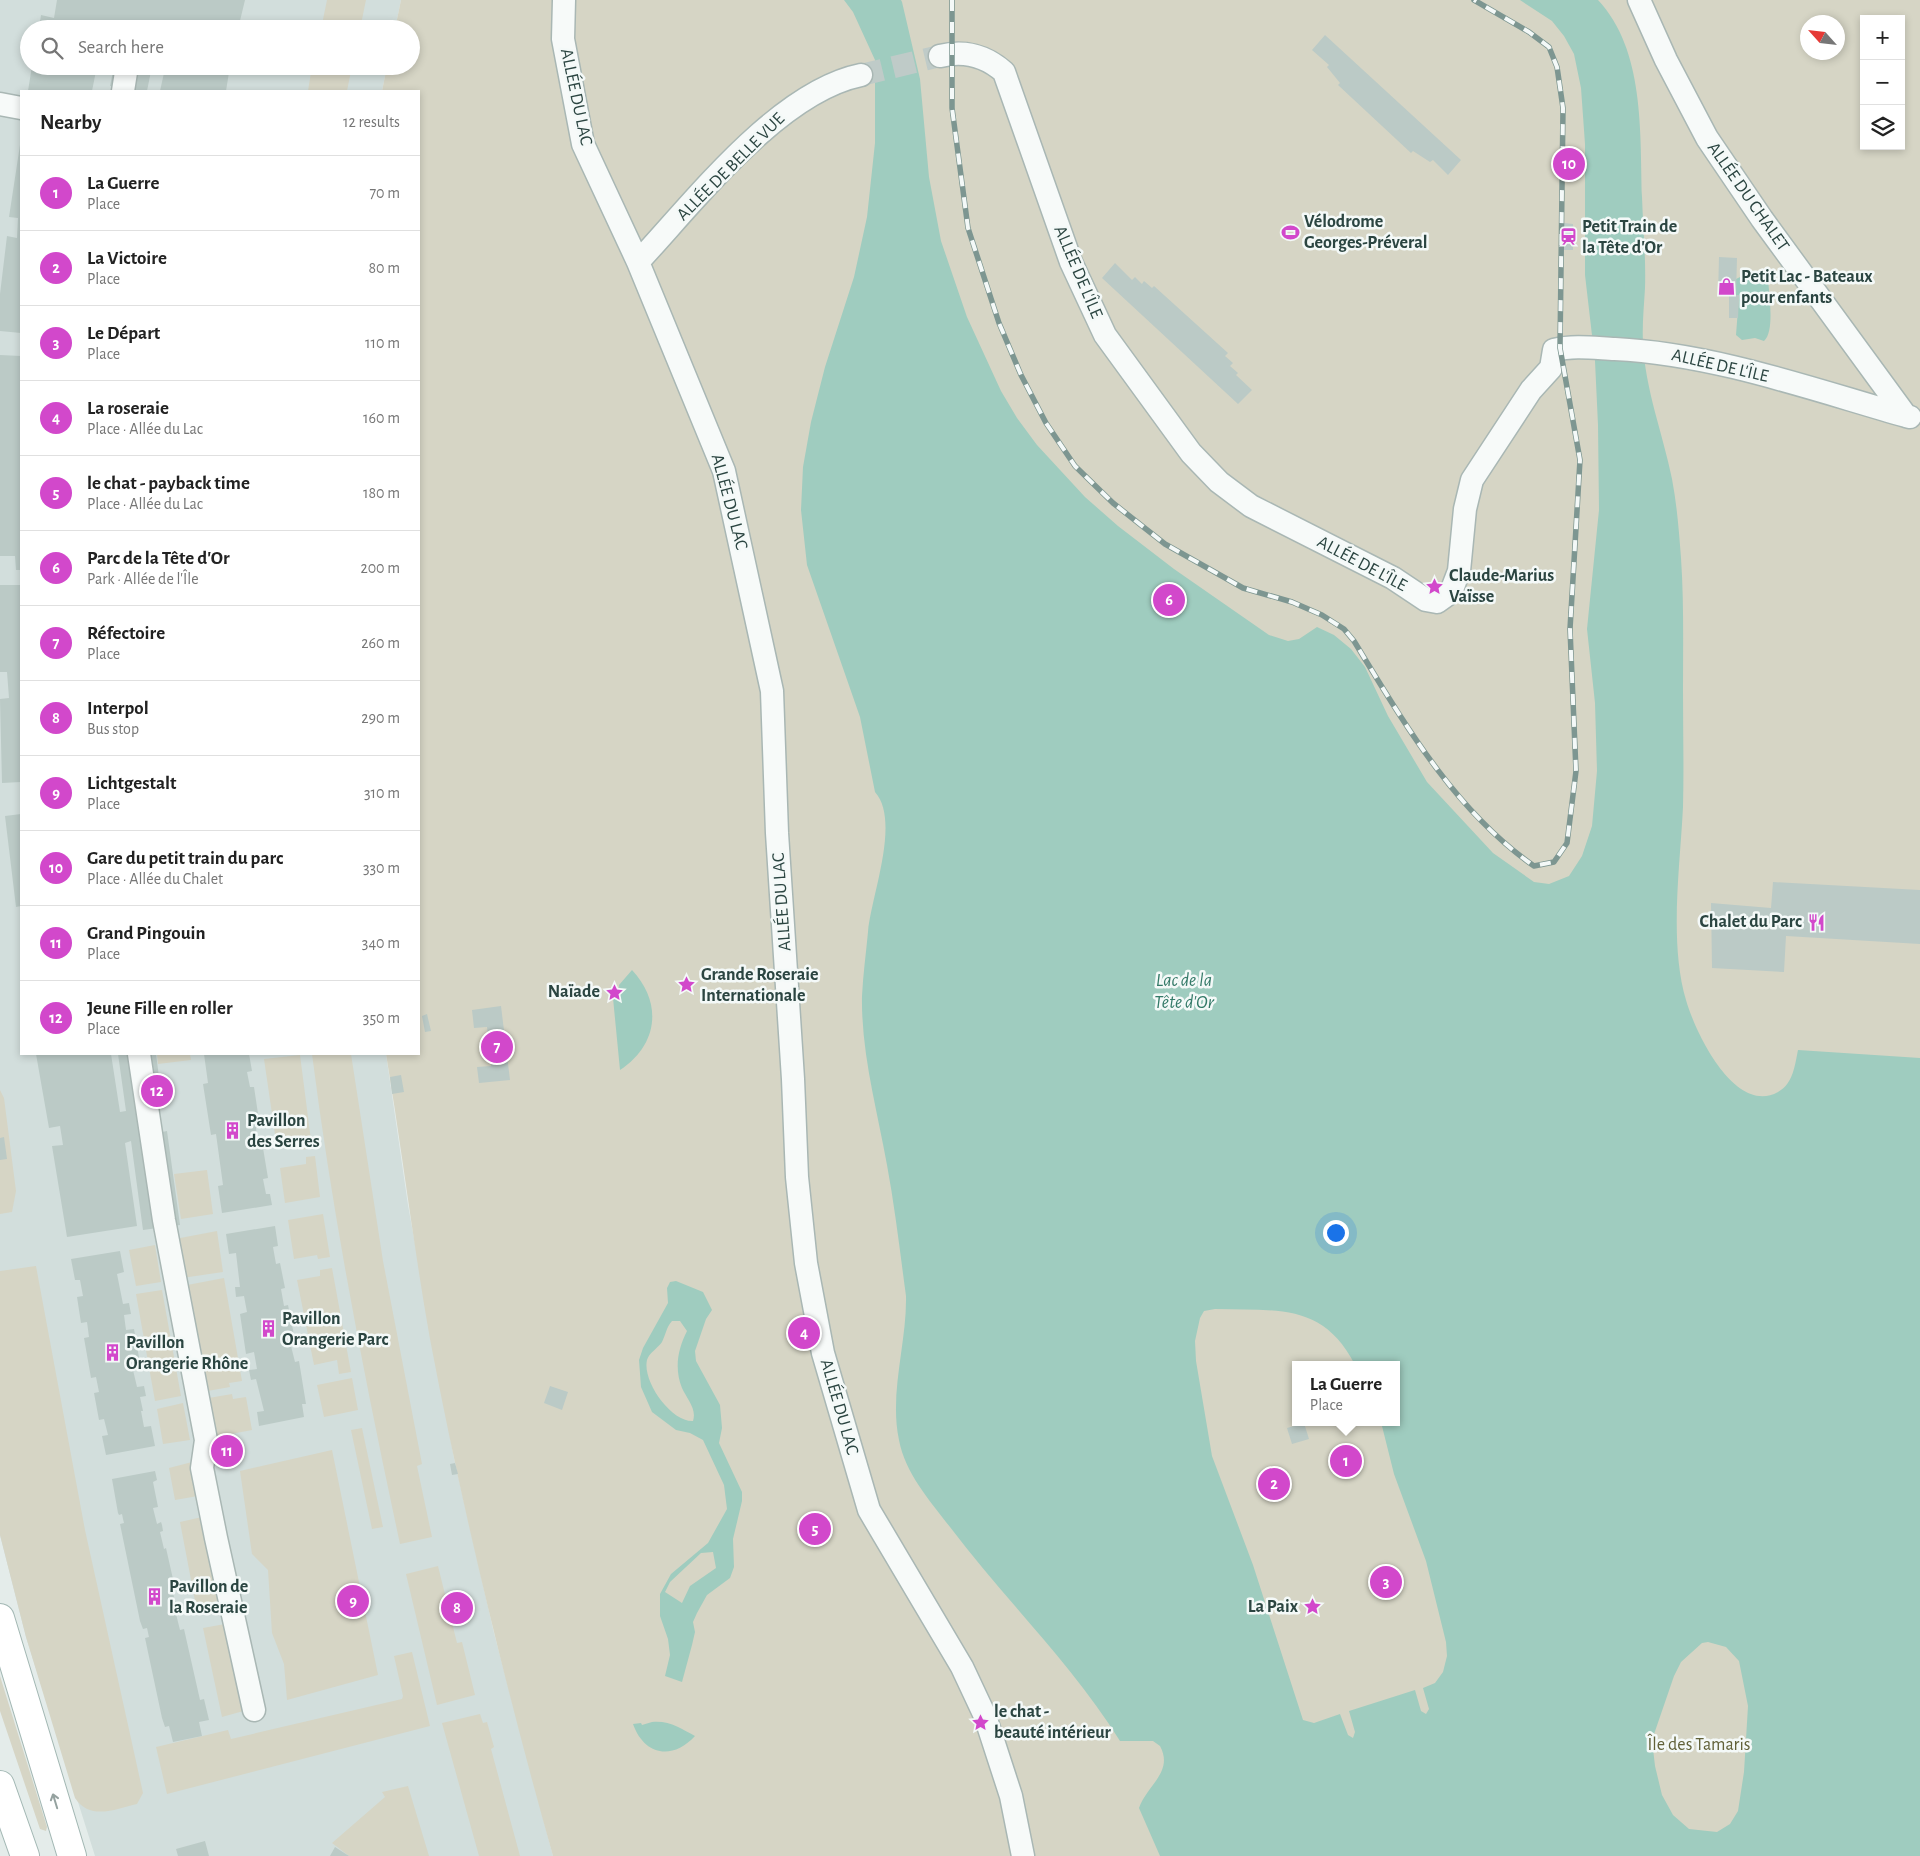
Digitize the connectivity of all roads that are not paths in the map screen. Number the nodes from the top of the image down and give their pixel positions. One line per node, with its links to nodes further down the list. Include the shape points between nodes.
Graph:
1 (564, 0): 9 (street, ALLÉE DU LAC, via 563,39 583,144)
2 (1639, 0): 10 (street, ALLÉE DU CHALET, via 1707,138 1762,218)
3 (940, 56): 10 (street, ALLÉE DE L'ÎLE, via 958,52 976,56 991,60 1004,72 1071,262 1106,335 1191,453 1220,482 1251,506 1393,578 1426,600 1437,602 1450,592 1459,572 1465,509 1472,480 1531,390 1551,368 1554,350 1573,346 1656,351 1753,372)
4 (126, 75): 6 (street)
5 (861, 75): 9 (street, ALLÉE DE BELLE VUE, via 823,88 776,120 734,158)
6 (124, 90)
7 (0, 104): 8 (street)
8 (20, 108)
9 (638, 262): 17 (street, ALLÉE DU LAC, via 724,471 772,691 797,1177 806,1263 824,1353 869,1510 962,1667 985,1716 1011,1796)
10 (1913, 419)
11 (139, 1055): 13 (street, via 166,1232 206,1440 202,1468)
12 (0, 1618): 16 (main road, one-way to 12)
13 (254, 1710)
14 (0, 1785): 15 (main road)
15 (25, 1856)
16 (72, 1856)
17 (1023, 1856)

